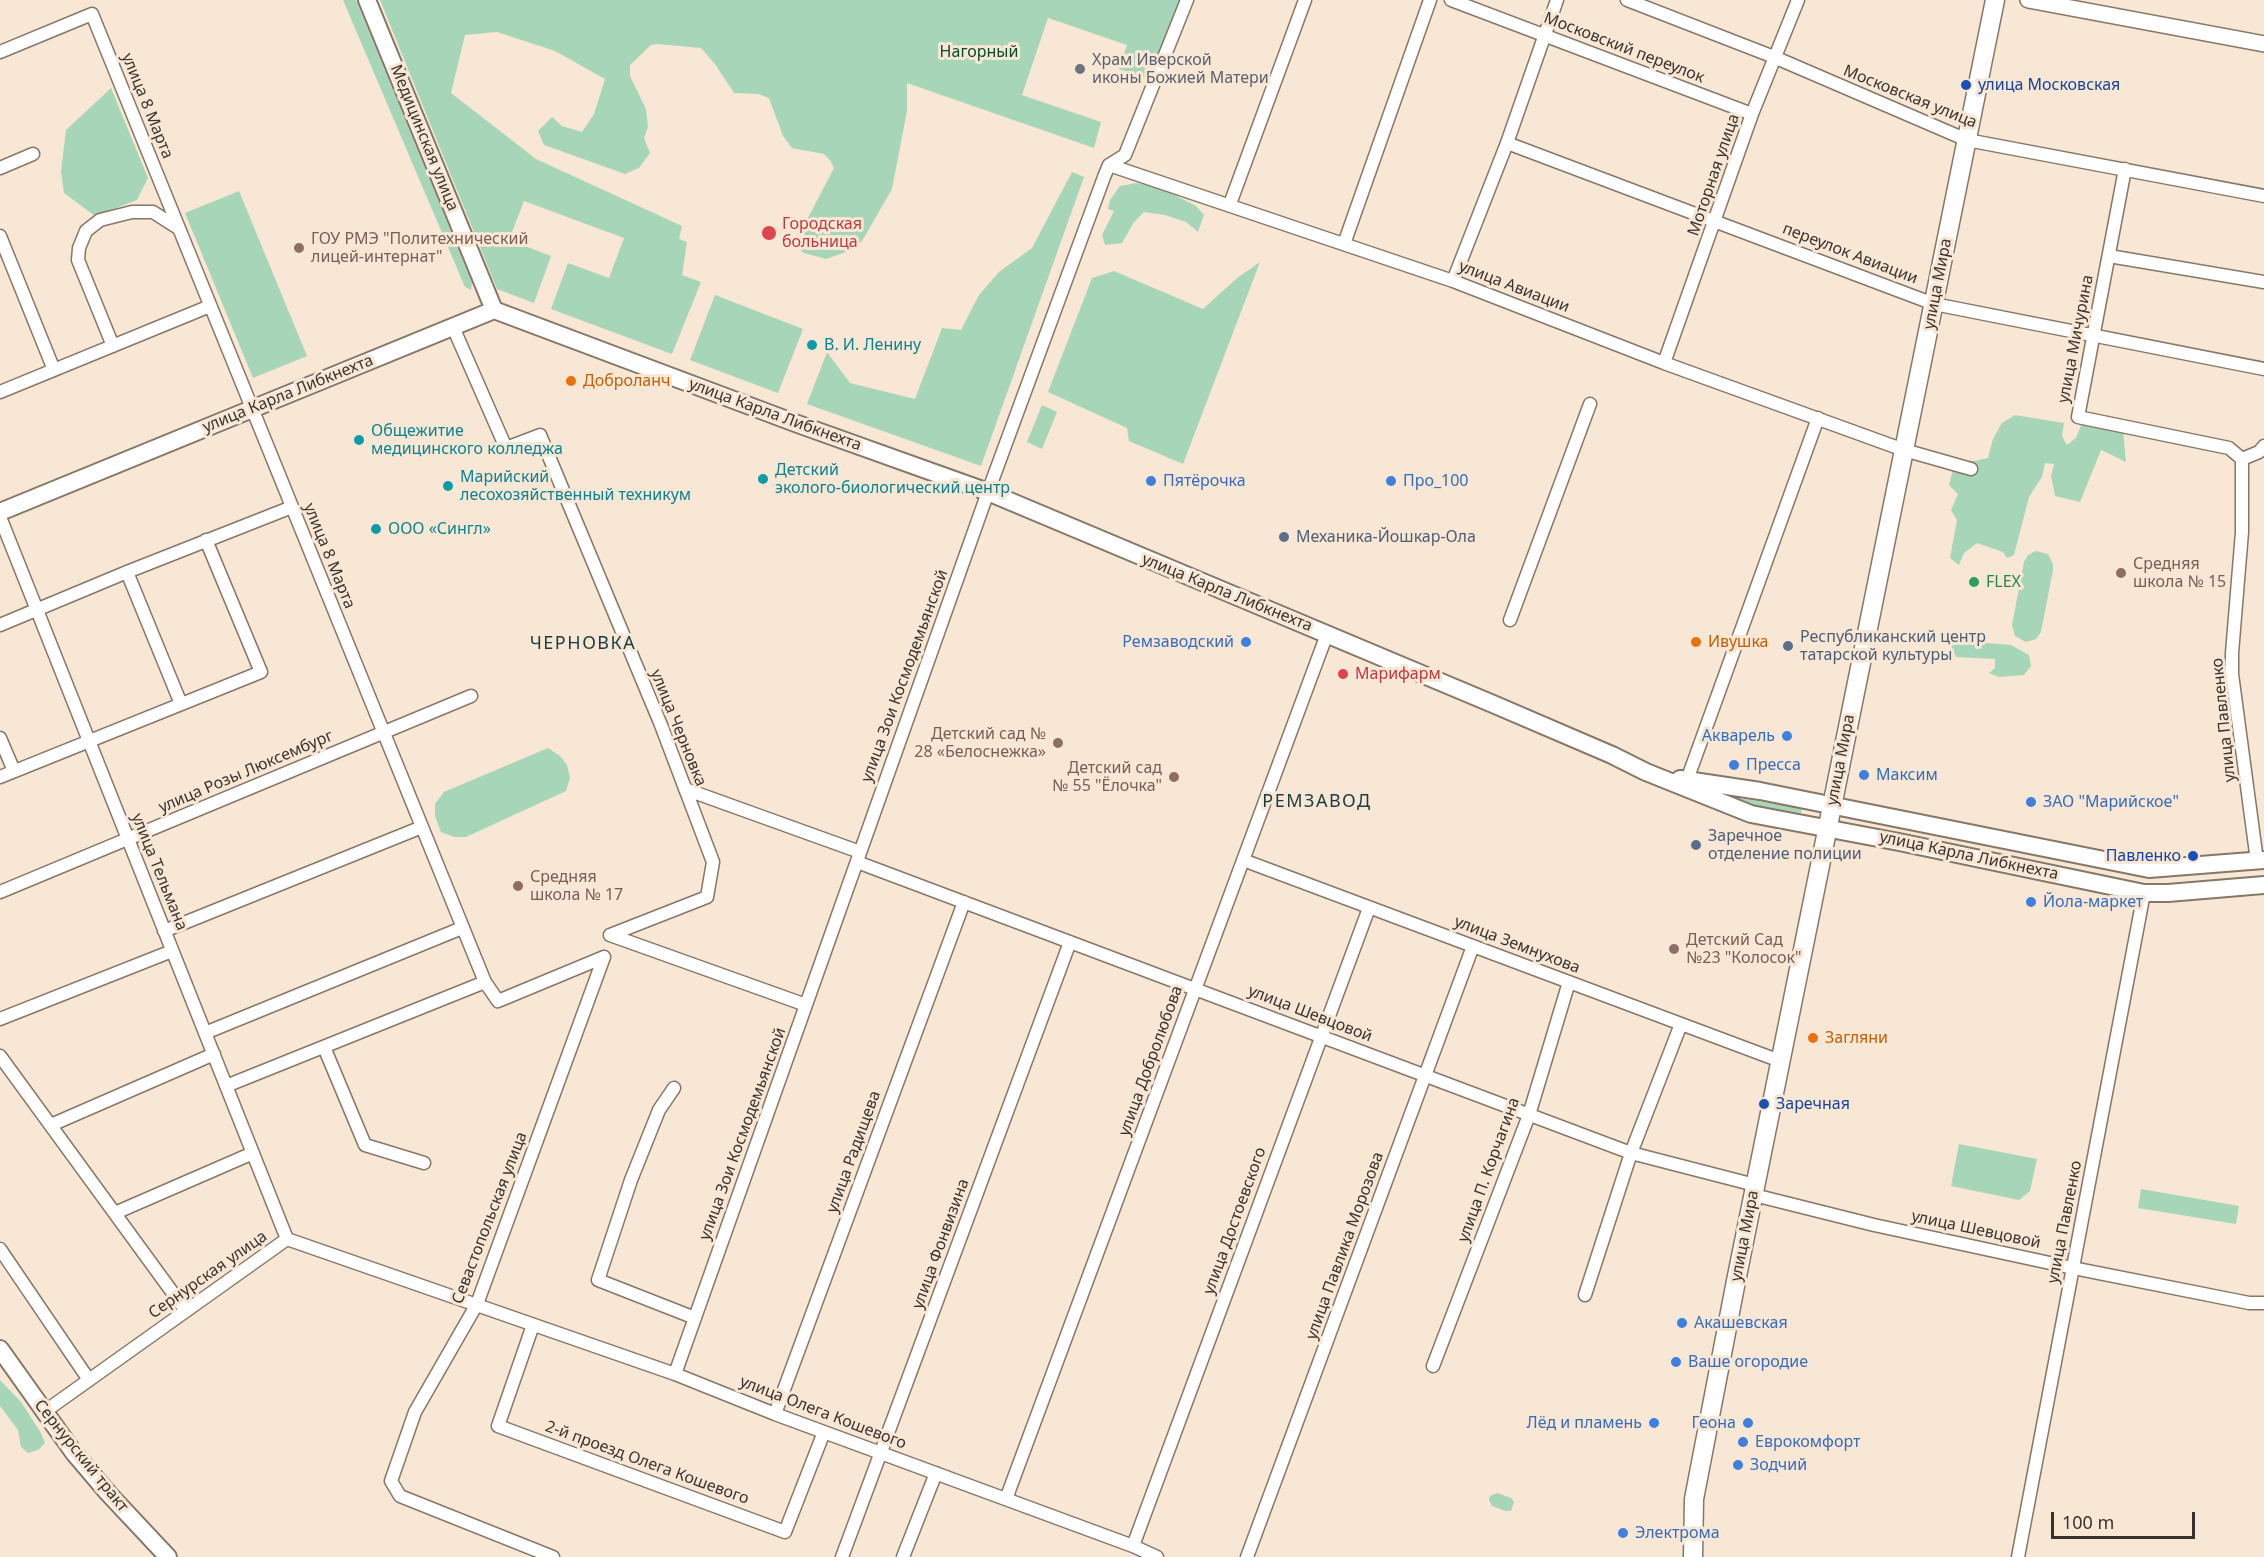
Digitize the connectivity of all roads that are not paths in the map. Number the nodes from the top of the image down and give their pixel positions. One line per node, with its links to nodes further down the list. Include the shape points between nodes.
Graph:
1 (368, 0): 33 (main road, Медицинская улица)
2 (1187, 0): 19 (street, улица Зои Космодемьянской, via 1125,155)
3 (1305, 0): 23 (street)
4 (1430, 0): 27 (street)
5 (1451, 0): 11 (street, Московский переулок)
6 (1557, 0): 11 (street)
7 (1627, 0): 14 (street, Московская улица)
8 (1798, 0): 14 (street, Моторная улица)
9 (1995, 0): 16 (main road, улица Мира)
10 (2028, 0): 12 (street)
11 (1544, 35): 15 (street, Московский переулок); 17 (street)
12 (2264, 44)
13 (0, 52): 25 (street, улица 8 Марта, via 92,14)
14 (1774, 57): 15 (street, Моторная улица); 16 (street, Московская улица)
15 (1752, 114): 24 (street, Моторная улица)
16 (1967, 140): 21 (street, Московская улица); 31 (main road, улица Мира)
17 (1507, 143): 24 (street, переулок Авиации); 29 (street)
18 (33, 154): 20 (street)
19 (1109, 165): 23 (street, улица Авиации); 48 (street, улица Зои Космодемьянской)
20 (0, 168)
21 (2125, 169): 22 (street, Московская улица); 28 (street, улица Мичурина)
22 (2264, 196)
23 (1230, 204): 27 (street, улица Авиации)
24 (1716, 222): 31 (street, переулок Авиации); 37 (street, Моторная улица)
25 (178, 228): 32 (street, улица 8 Марта); 36 (street, via 153,213 132,213 100,220 86,231 78,260)
26 (0, 236): 39 (street)
27 (1344, 244): 29 (street, улица Авиации)
28 (2109, 256): 30 (street); 35 (street, улица Мичурина)
29 (1453, 281): 37 (street, улица Авиации)
30 (2264, 282)
31 (1934, 303): 35 (street, переулок Авиации); 45 (main road, улица Мира)
32 (210, 306): 36 (street); 42 (street, улица 8 Марта)
33 (494, 310): 34 (main road, улица Карла Либкнехта); 48 (main road, улица Карла Либкнехта)
34 (453, 327): 42 (main road, улица Карла Либкнехта); 67 (street, улица Черновка, via 506,448 540,435)
35 (2094, 335): 38 (street, переулок Авиации); 46 (street, улица Мичурина, via 2078,417 2229,448)
36 (113, 346): 39 (street)
37 (1664, 363): 43 (street, улица Авиации)
38 (2264, 369)
39 (54, 370): 40 (street)
40 (0, 392)
41 (1590, 404): 55 (street)
42 (252, 409): 49 (street, улица 8 Марта); 50 (main road, улица Карла Либкнехта)
43 (1818, 418): 45 (street, улица Авиации); 66 (street)
44 (2264, 446): 46 (street)
45 (1904, 450): 47 (street, улица Авиации); 68 (main road, улица Мира)
46 (2242, 459): 74 (street, улица Павленко, via 2242,532 2232,674)
47 (1971, 469)
48 (988, 492): 57 (main road, улица Карла Либкнехта); 72 (street, улица Зои Космодемьянской)
49 (292, 507): 52 (street); 60 (street, улица 8 Марта)
50 (0, 512)
51 (0, 517): 54 (street, улица Тельмана)
52 (206, 540): 53 (street); 59 (street, via 261,672)
53 (127, 572): 54 (street); 59 (street)
54 (36, 609): 56 (street); 62 (street, улица Тельмана)
55 (1510, 620)
56 (0, 625)
57 (1327, 634): 64 (main road, улица Карла Либкнехта); 73 (street, улица Добролюбова)
58 (471, 696): 60 (street, улица Розы Люксембург)
59 (181, 704): 62 (street)
60 (383, 733): 69 (street, улица 8 Марта); 71 (street, улица Розы Люксембург)
61 (0, 738): 63 (street)
62 (89, 741): 63 (street); 71 (street, улица Тельмана)
63 (14, 771): 65 (street)
64 (1646, 772): 66 (main road, улица Карла Либкнехта); 70 (main road, улица Карла Либкнехта, via 1751,814)
65 (0, 777)
66 (1687, 780): 68 (main road, улица Карла Либкнехта)
67 (685, 789): 72 (street, улица Шевцовой); 89 (street, улица Черновка, via 713,862 707,897 610,935)
68 (1832, 807): 70 (main road, улица Мира); 74 (main road, улица Карла Либкнехта, via 2149,869)
69 (422, 828): 80 (street, улица 8 Марта); 81 (street)
70 (1827, 829): 77 (main road, улица Карла Либкнехта); 97 (main road, улица Мира)
71 (128, 839): 76 (street, улица Розы Люксембург); 81 (street, улица Тельмана)
72 (858, 857): 78 (street, улица Шевцовой); 89 (street, улица Зои Космодемьянской)
73 (1243, 860): 79 (street, улица Земнухова); 88 (street, улица Добролюбова)
74 (2261, 860): 75 (main road)
75 (2262, 885): 77 (main road, улица Карла Либкнехта)
76 (0, 892)
77 (2144, 893): 110 (street, улица Павленко)
78 (964, 902): 82 (street, улица Шевцовой); 122 (street, улица Радищева)
79 (1369, 908): 83 (street, улица Земнухова); 93 (street, улица Достоевского)
80 (462, 928): 86 (street, улица 8 Марта); 92 (street)
81 (164, 930): 84 (street, улица Тельмана)
82 (1070, 942): 88 (street, улица Шевцовой); 124 (street, улица Фонвизина)
83 (1473, 946): 87 (street, улица Земнухова); 98 (street, улица Павлика Морозова)
84 (172, 951): 90 (street); 92 (street, улица Тельмана)
85 (604, 957): 86 (street, улица 8 Марта, via 498,1001); 113 (street, Севастопольская улица)
86 (484, 982): 94 (street)
87 (1569, 982): 91 (street, улица Земнухова); 101 (street, улица П. Корчагина)
88 (1196, 989): 93 (street, улица Шевцовой); 126 (street, улица Добролюбова)
89 (806, 1005): 115 (street, улица Зои Космодемьянской)
90 (0, 1019)
91 (1681, 1024): 97 (street, улица Земнухова); 104 (street)
92 (205, 1033): 95 (street, улица Тельмана)
93 (1321, 1036): 98 (street, улица Шевцовой); 127 (street, улица Достоевского)
94 (324, 1047): 99 (street); 105 (street, via 365,1145)
95 (214, 1054): 99 (street, улица Тельмана); 102 (street)
96 (0, 1056): 102 (street)
97 (1780, 1060): 106 (main road, улица Мира)
98 (1425, 1076): 101 (street, улица Шевцовой); 133 (street, улица Павлика Морозова)
99 (226, 1086): 103 (street, улица Тельмана)
100 (674, 1088): 115 (street, via 659,1110 631,1180 598,1280)
101 (1529, 1114): 104 (street, улица Шевцовой); 118 (street, улица П. Корчагина)
102 (51, 1125): 107 (street)
103 (253, 1153): 107 (street); 108 (street, улица Тельмана)
104 (1631, 1153): 106 (street, улица Шевцовой); 111 (street)
105 (424, 1163)
106 (1754, 1190): 110 (street, улица Шевцовой, via 1874,1225); 134 (main road, улица Мира, via 1694,1499)
107 (115, 1213): 114 (street)
108 (287, 1239): 113 (street, Сернурская улица); 114 (street, Сернурская улица)
109 (0, 1249): 120 (street)
110 (2073, 1268): 112 (street, улица Шевцовой); 135 (street, улица Павленко)
111 (1585, 1295)
112 (2264, 1303)
113 (477, 1304): 116 (street, улица Олега Кошевого); 129 (street, Севастопольская улица, via 415,1412 391,1481 400,1496)
114 (186, 1311): 120 (street, Сернурская улица)
115 (695, 1318): 119 (street, улица Зои Космодемьянской)
116 (533, 1325): 119 (street, улица Олега Кошевого); 123 (street, 2-й проезд Олега Кошевого, via 498,1426 763,1524 785,1532)
117 (0, 1349): 121 (main road, Сернурский тракт)
118 (1432, 1366)
119 (675, 1374): 122 (street, улица Олега Кошевого)
120 (89, 1380): 121 (street, Сернурская улица)
121 (44, 1412): 128 (main road, Сернурский тракт, via 108,1493)
122 (775, 1414): 123 (street, улица Олега Кошевого)
123 (824, 1432): 124 (street, улица Олега Кошевого)
124 (881, 1453): 125 (street, улица Олега Кошевого); 130 (street, улица Фонвизина)
125 (936, 1473): 126 (street, улица Олега Кошевого); 131 (street)
126 (1006, 1498): 127 (street, улица Олега Кошевого)
127 (1133, 1546): 132 (street, улица Олега Кошевого)
128 (168, 1557)
129 (552, 1557)
130 (842, 1557)
131 (903, 1557)
132 (1156, 1557)
133 (1247, 1557)
134 (1693, 1557)
135 (2018, 1557)

